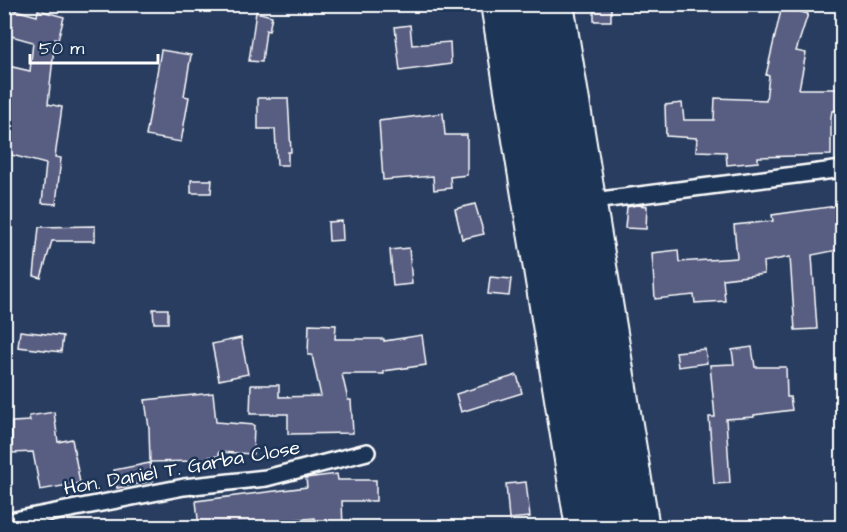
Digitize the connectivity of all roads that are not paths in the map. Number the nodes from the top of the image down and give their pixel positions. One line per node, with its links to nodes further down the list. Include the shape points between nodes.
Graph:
1 (494, 4): 9 (highway)
2 (515, 4): 10 (highway)
3 (538, 4): 11 (highway)
4 (561, 4): 6 (highway)
5 (843, 169): 6 (street)
6 (593, 201): 12 (highway)
7 (367, 452): 8 (street, Hon. Daniel T. Garba Close, via 266,478 184,487)
8 (4, 522)
9 (579, 528)
10 (600, 528)
11 (621, 528)
12 (646, 528)

